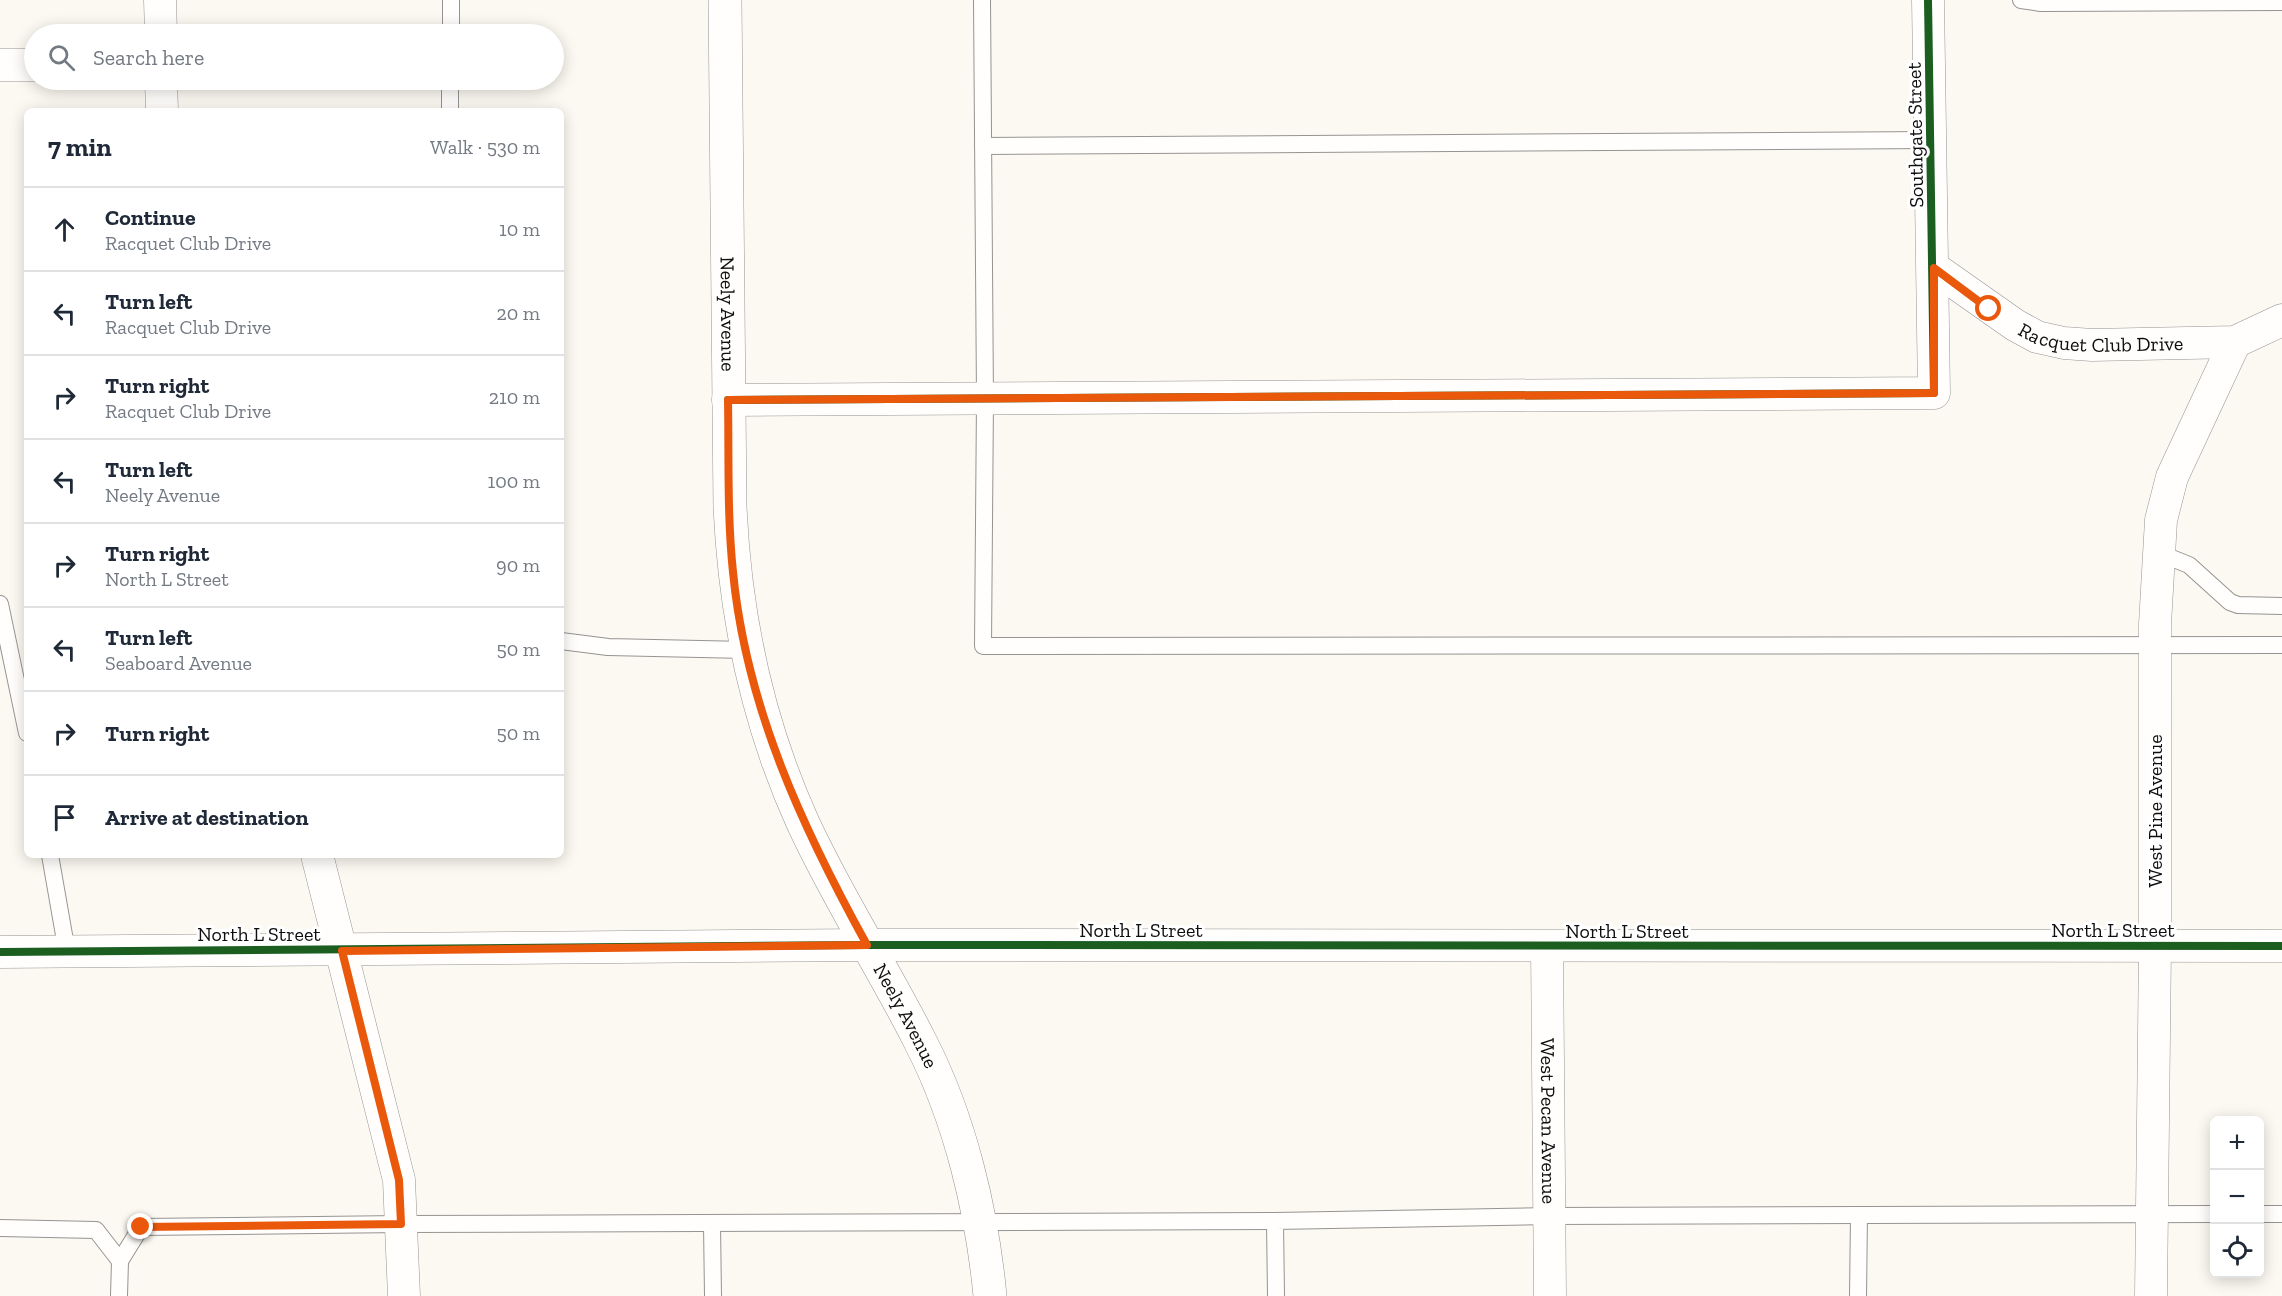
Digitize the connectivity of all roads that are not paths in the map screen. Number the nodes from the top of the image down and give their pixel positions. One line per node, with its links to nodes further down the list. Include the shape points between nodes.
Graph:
1 (160, 0): 8 (street)
2 (451, 0): 9 (lane)
3 (725, 0): 22 (street, Neely Avenue)
4 (982, 0): 17 (lane)
5 (1928, 0): 16 (street, Southgate Street)
6 (2021, 0): 7 (lane)
7 (2282, 2)
8 (161, 24)
9 (451, 24)
10 (0, 64): 11 (street)
11 (24, 64)
12 (161, 90): 14 (street)
13 (450, 90): 15 (lane)
14 (162, 108)
15 (450, 108)
16 (1931, 141): 17 (lane); 18 (street, Southgate Street)
17 (983, 146): 21 (lane)
18 (1934, 268): 20 (street, Racquet Club Drive, via 1989,309 2037,337 2092,345); 21 (street, via 1934,393)
19 (2282, 320): 20 (street, Racquet Club Drive)
20 (2235, 342): 23 (street, West Pine Avenue, via 2172,477 2161,520)
21 (986, 399): 22 (street); 28 (lane, via 983,646)
22 (728, 400): 29 (street, Neely Avenue, via 733,572)
23 (2159, 553): 25 (lane, via 2189,565 2230,602); 28 (street, West Pine Avenue)
24 (0, 604): 30 (lane)
25 (2282, 606)
26 (564, 641): 29 (lane, via 608,647)
27 (2282, 645): 28 (lane)
28 (2155, 646): 36 (street, West Pine Avenue)
29 (746, 650): 33 (street, Neely Avenue, via 770,737 793,799 820,860)
30 (24, 719)
31 (51, 858): 39 (lane)
32 (318, 858): 37 (street)
33 (867, 945): 35 (street, North L Street); 37 (street, North L Street); 49 (street, Neely Avenue, via 922,1044 940,1087 955,1128)
34 (2282, 946): 36 (street, North L Street)
35 (1547, 947): 36 (street, North L Street); 45 (street, West Pecan Avenue)
36 (2155, 947): 40 (street, West Pine Avenue)
37 (342, 951): 39 (street, North L Street); 47 (street, via 399,1180)
38 (0, 952): 39 (street, North L Street)
39 (67, 952)
40 (2151, 1214): 41 (lane); 44 (lane); 59 (street, West Pine Avenue)
41 (2210, 1214)
42 (2264, 1214): 43 (lane)
43 (2282, 1214)
44 (1859, 1215): 45 (lane); 58 (lane)
45 (1549, 1216): 46 (lane); 57 (street, West Pecan Avenue)
46 (1275, 1221): 49 (lane); 56 (lane)
47 (401, 1224): 48 (lane); 51 (lane, via 141,1227); 53 (street)
48 (712, 1224): 49 (lane); 54 (lane)
49 (978, 1224): 55 (street, Neely Avenue)
50 (0, 1228): 51 (lane, via 96,1230)
51 (120, 1261): 52 (lane)
52 (119, 1296)
53 (404, 1296)
54 (712, 1296)
55 (990, 1296)
56 (1276, 1296)
57 (1550, 1296)
58 (1858, 1296)
59 (2151, 1296)

